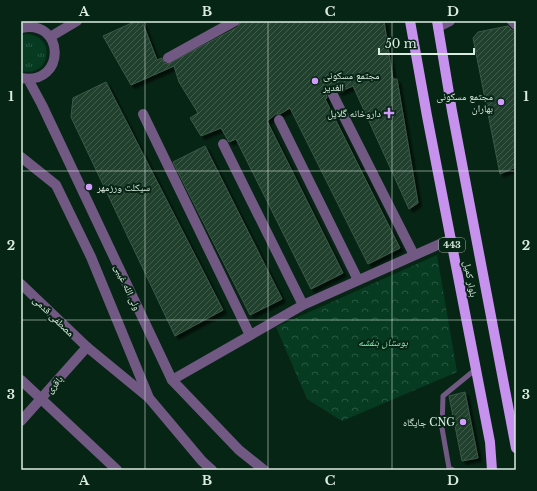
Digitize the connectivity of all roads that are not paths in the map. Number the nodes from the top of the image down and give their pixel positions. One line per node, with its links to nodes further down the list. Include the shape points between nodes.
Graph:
1 (77, 21): 9 (street)
2 (235, 21): 10 (street)
3 (410, 21): 17 (main road, بلوار کمیل / 443)
4 (450, 21): 6 (street)
5 (512, 21): 7 (street)
6 (437, 24): 30 (main road, بلوار کمیل / 443)
7 (516, 25)
8 (21, 28): 9 (street, via 36,27)
9 (50, 37): 11 (street, via 55,53 50,69 36,78)
10 (168, 58)
11 (25, 78): 26 (street, ولی الله غیبی, via 45,112)
12 (332, 93): 18 (street)
13 (143, 114): 22 (street)
14 (279, 120): 19 (street)
15 (223, 144): 21 (street)
16 (21, 157): 27 (street, via 56,185 91,257)
17 (451, 239): 18 (street); 24 (main road, بلوار کمیل / 443)
18 (414, 255): 19 (street)
19 (358, 280): 21 (street)
20 (21, 284): 23 (street, مصطفی قدمی)
21 (303, 305): 22 (street)
22 (250, 335): 26 (street)
23 (87, 347): 27 (street, مصطفی قدمی); 28 (street, باقری)
24 (476, 369): 34 (lane, via 443,396 442,428 449,468); 35 (main road, بلوار کمیل / 443, via 490,442)
25 (21, 380): 28 (street)
26 (172, 380): 33 (street, ولی الله غیبی, via 239,450)
27 (149, 398): 32 (street)
28 (41, 399): 29 (street, باقری); 31 (street)
29 (21, 421)
30 (516, 448)
31 (117, 470)
32 (212, 470)
33 (264, 470)
34 (453, 470)
35 (492, 470)

